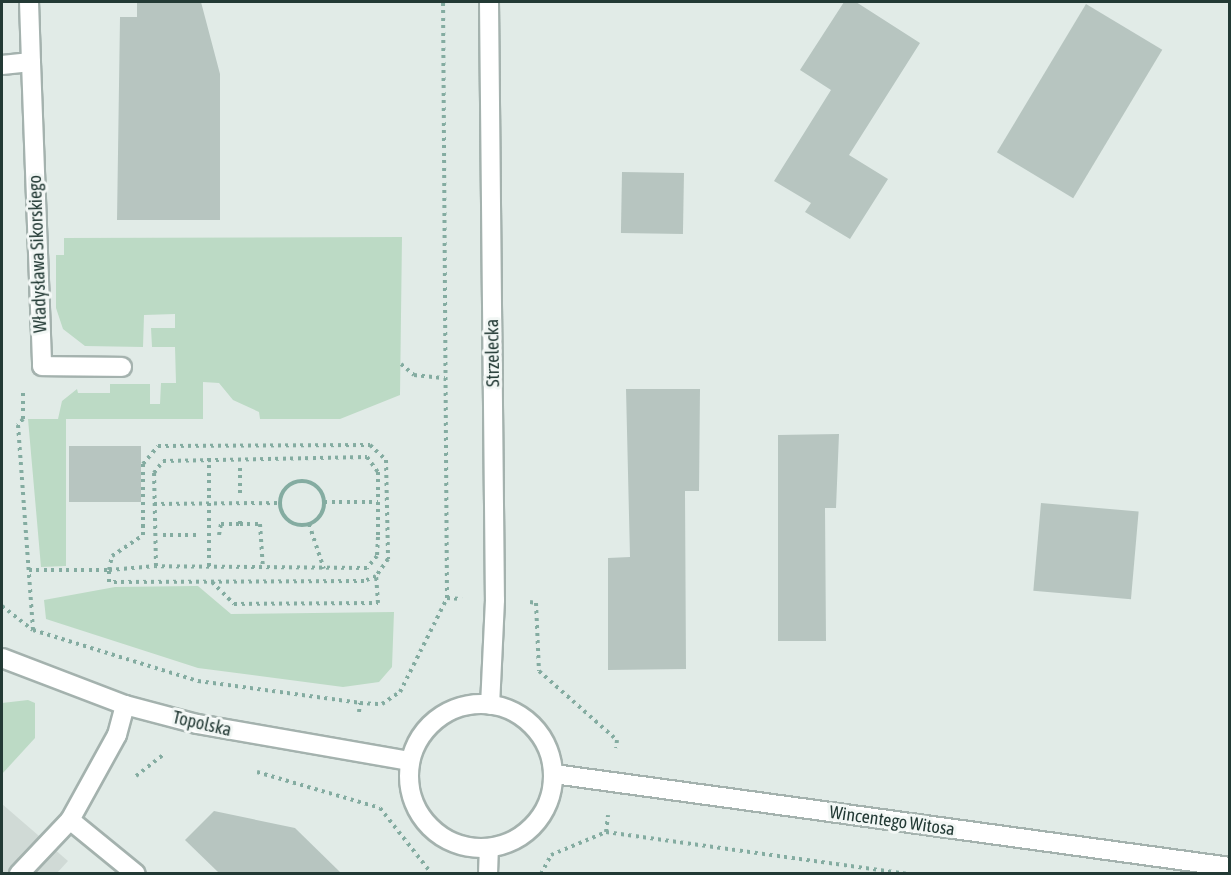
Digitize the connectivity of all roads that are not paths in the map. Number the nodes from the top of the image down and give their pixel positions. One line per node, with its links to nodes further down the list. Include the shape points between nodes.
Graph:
1 (29, 2): 3 (street, Władysława Sikorskiego)
2 (489, 2): 8 (street, Strzelecka, via 495,600)
3 (31, 62): 4 (street); 5 (street, Władysława Sikorskiego, via 42,366)
4 (2, 64)
5 (122, 367)
6 (2, 658): 7 (street, Topolska)
7 (125, 705): 9 (street, Topolska, via 197,724); 11 (street, via 117,735)
8 (490, 705): 9 (street, via 469,705 431,723); 10 (street, via 528,720 542,736)
9 (410, 761): 12 (street, via 409,783 427,825 466,848)
10 (554, 774): 12 (street, via 542,816 510,844); 13 (street, Wincentego Witosa)
11 (70, 820): 14 (street); 15 (street)
12 (489, 848): 16 (street)
13 (1230, 867)
14 (19, 873)
15 (136, 873)
16 (489, 873)

